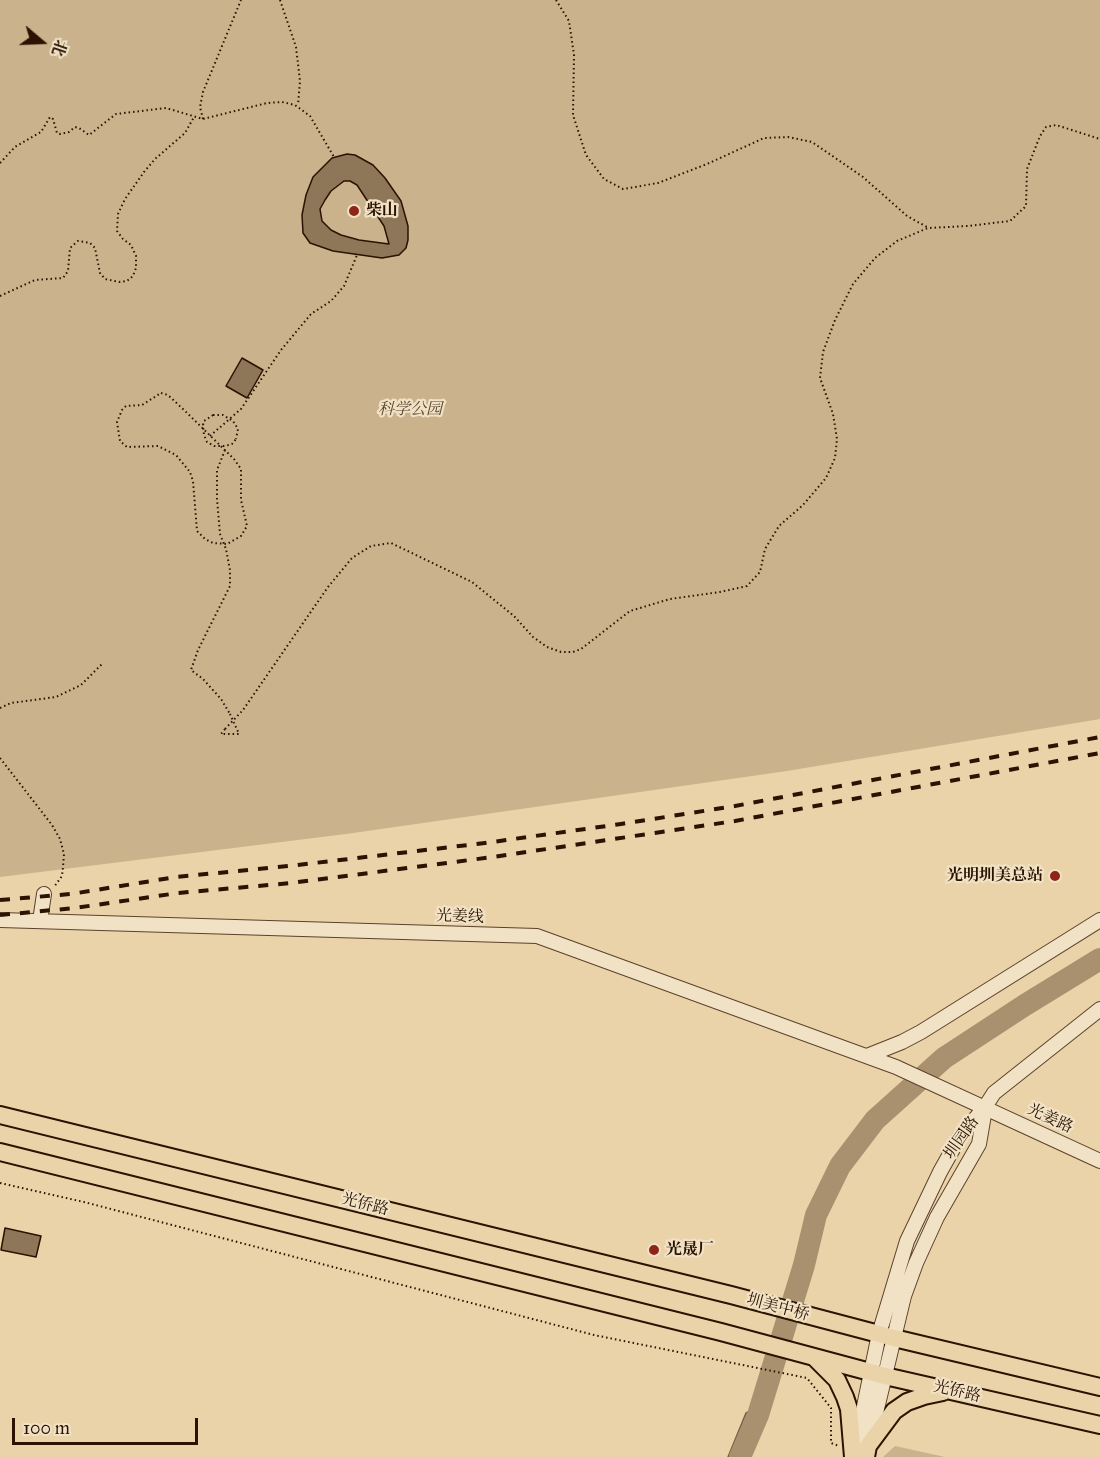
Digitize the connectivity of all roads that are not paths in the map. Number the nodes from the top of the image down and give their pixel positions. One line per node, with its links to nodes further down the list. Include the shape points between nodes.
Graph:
1 (44, 894): 4 (street)
2 (0, 920): 4 (street, 光姜线)
3 (1100, 920): 6 (street, via 921,1032)
4 (40, 921): 6 (street, 光姜线, via 537,936)
5 (1100, 1009): 7 (street, via 994,1093)
6 (867, 1056): 7 (street, 光姜线)
7 (986, 1107): 10 (street, 光姜路); 12 (street, 圳园路, via 979,1144 937,1217); 12 (street, 圳园路, via 959,1138 924,1201 907,1241)
8 (0, 1115): 11 (main road, 光侨路)
9 (0, 1152): 13 (main road)
10 (1100, 1161)
11 (730, 1295): 12 (main road, 圳美中桥)
12 (886, 1336): 14 (street, 圳园路); 15 (main road)
13 (815, 1357): 14 (main road, 光侨路); 18 (main road, via 837,1380 846,1397)
14 (878, 1374): 16 (main road, 光侨路); 18 (street, 圳园路)
15 (1100, 1387)
16 (952, 1391): 17 (main road, 光侨路); 18 (main road, via 907,1402 889,1417)
17 (1100, 1425)
18 (860, 1453)

